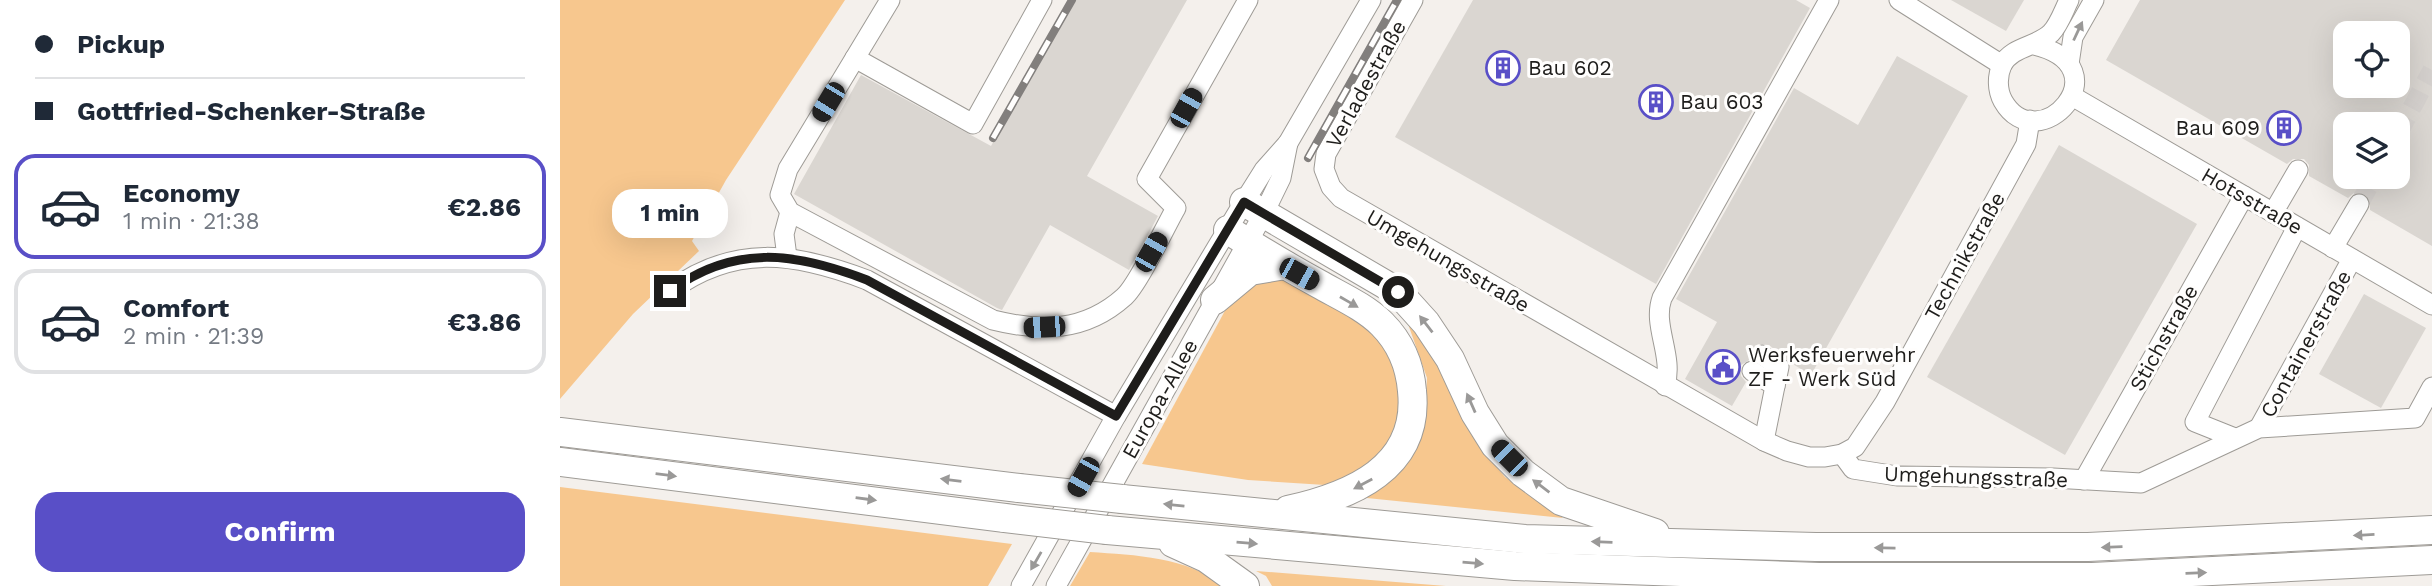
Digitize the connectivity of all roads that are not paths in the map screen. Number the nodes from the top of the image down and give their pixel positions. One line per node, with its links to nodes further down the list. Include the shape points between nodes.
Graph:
1 (890, 0): 11 (street)
2 (1042, 0): 11 (street, via 973,124)
3 (1248, 0): 21 (street, via 1147,179 1176,208 1126,296 1082,325 1024,328 993,320)
4 (1371, 0): 20 (street, Europa-Allee, via 1288,143 1282,178)
5 (1413, 0): 16 (street, Verladestraße, via 1326,154)
6 (1829, 0): 33 (street, via 1662,298 1658,310 1670,370)
7 (1899, 0): 13 (street)
8 (2069, 0): 10 (street, via 2052,32)
9 (2094, 0): 12 (street, one-way to 9, via 2073,37)
10 (2034, 45): 12 (street, via 2061,54); 13 (street, via 2021,48)
11 (855, 58): 21 (street, via 788,169 780,195)
12 (2069, 64): 14 (street)
13 (2003, 65): 15 (street, via 2000,95 2017,116)
14 (2072, 96): 15 (street, via 2052,118); 18 (street, Hotsstraße)
15 (2030, 120): 40 (street, Technikstraße, via 2026,144 1885,402 1855,447)
16 (1324, 169): 33 (street, Umgehungsstraße, via 1341,198)
17 (2298, 170): 22 (street)
18 (2244, 196): 22 (street, Hotsstraße); 42 (street, Stichstraße)
19 (2359, 204): 25 (street)
20 (1254, 207): 24 (street, Europa-Allee); 46 (highway, one-way to 20, via 1560,501 1495,445 1444,349 1398,292)
21 (790, 212): 26 (street, via 785,234)
22 (2273, 213): 23 (street, Hotsstraße)
23 (2297, 227): 25 (street, Hotsstraße); 38 (street, via 2195,422)
24 (1237, 236): 28 (highway); 30 (street, Europa-Allee); 35 (street, Europa-Allee)
25 (2333, 248): 27 (street, Hotsstraße)
26 (787, 257): 29 (street, via 722,264 689,276); 35 (street, via 827,264 867,280)
27 (2352, 259): 31 (street, Hotsstraße); 36 (street, Containerstraße)
28 (1285, 265): 30 (highway, via 1250,271); 43 (highway, one-way to 43, via 1382,324 1411,374 1413,418 1395,458 1375,477 1314,504)
29 (670, 291)
30 (1215, 300): 50 (street, Europa-Allee)
31 (2432, 305)
32 (1757, 363): 39 (street, via 1776,381)
33 (1665, 386): 39 (street, Umgehungsstraße)
34 (2432, 387): 36 (street, Umgehungsstraße, via 2415,418)
35 (1116, 416): 49 (street, Europa-Allee, one-way to 49)
36 (2259, 428): 38 (street, Umgehungsstraße)
37 (560, 432): 43 (highway, one-way to 37, bridge)
38 (2235, 438): 42 (street, Umgehungsstraße, via 2141,483)
39 (1763, 440): 40 (street, Umgehungsstraße, via 1809,457)
40 (1842, 454): 42 (street, Umgehungsstraße, via 1853,469 1873,474)
41 (560, 462): 45 (highway, one-way to 45, bridge)
42 (2084, 480)
43 (1264, 514): 46 (highway, one-way to 43, via 1525,539)
44 (2432, 530): 46 (highway, one-way to 46, via 2088,547)
45 (1154, 535): 48 (highway, one-way to 48); 51 (highway, via 1206,558)
46 (1695, 545)
47 (2432, 560): 48 (highway, one-way to 47, via 1819,577 2078,577)
48 (1608, 570): 52 (highway)
49 (1021, 586)
50 (1056, 586)
51 (1245, 586)
52 (1512, 586)

